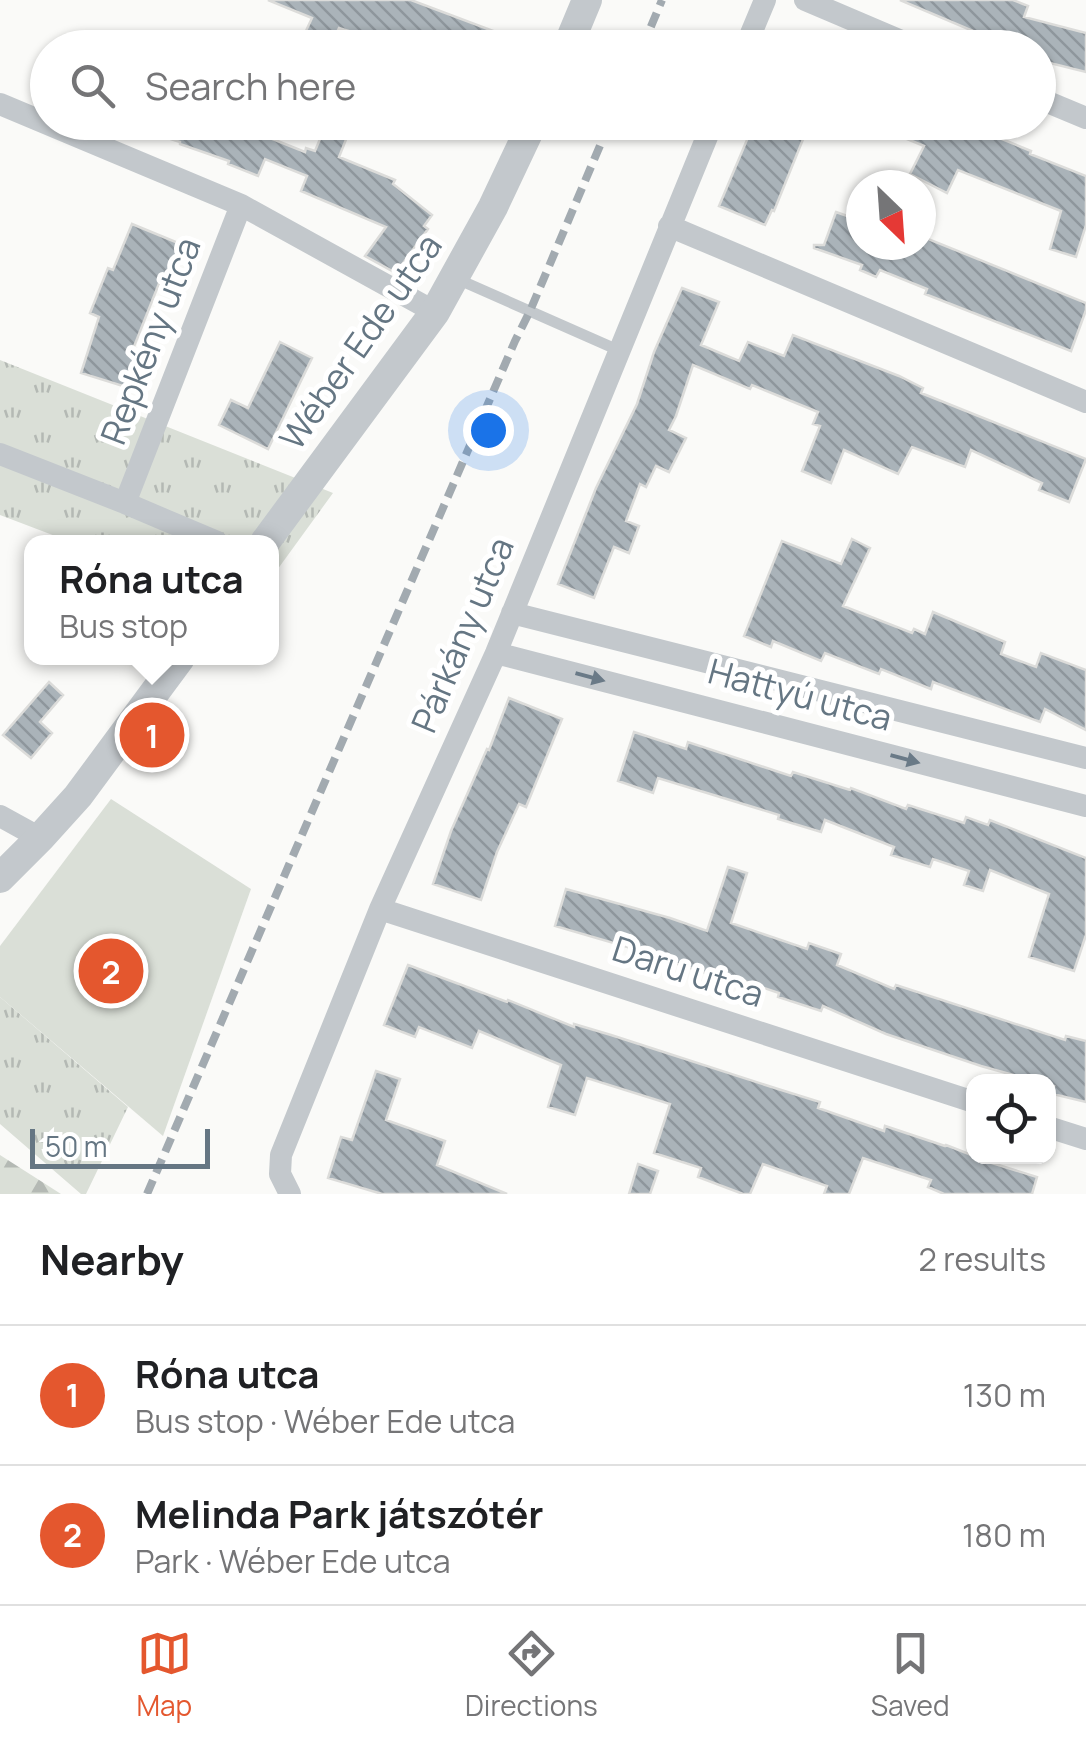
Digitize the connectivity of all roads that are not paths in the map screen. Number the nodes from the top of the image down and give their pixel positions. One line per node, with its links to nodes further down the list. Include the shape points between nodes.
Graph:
1 (766, 0): 5 (street)
2 (805, 0): 6 (street)
3 (578, 3): 4 (street)
4 (571, 30)
5 (753, 30)
6 (876, 30)
7 (0, 104): 9 (street)
8 (1056, 106): 10 (street)
9 (30, 117)
10 (1086, 118)
11 (86, 140): 14 (street)
12 (525, 140): 16 (street, Wéber Ede utca)
13 (705, 140): 15 (street, Párkány utca)
14 (242, 205): 17 (street); 21 (street, Repkény utca)
15 (669, 226): 18 (street, Párkány utca); 19 (street)
16 (455, 278): 17 (street, Wéber Ede utca); 18 (lane)
17 (435, 312): 23 (street, Wéber Ede utca)
18 (618, 350): 24 (street, Párkány utca)
19 (1086, 402)
20 (0, 454): 21 (street)
21 (125, 503): 22 (street)
22 (200, 535)
23 (270, 535)
24 (512, 614): 25 (street, Párkány utca); 27 (street, Hattyú utca)
25 (496, 652): 28 (street, Hattyú utca, one-way to 28); 32 (street, Párkány utca)
26 (175, 665): 30 (street)
27 (1086, 758)
28 (1086, 806)
29 (0, 816): 30 (street)
30 (40, 838): 31 (street)
31 (0, 878)
32 (380, 909): 33 (street, Daru utca); 36 (street, Párkány utca, via 281,1155)
33 (966, 1099)
34 (1056, 1130): 35 (street)
35 (1086, 1139)
36 (285, 1184)

